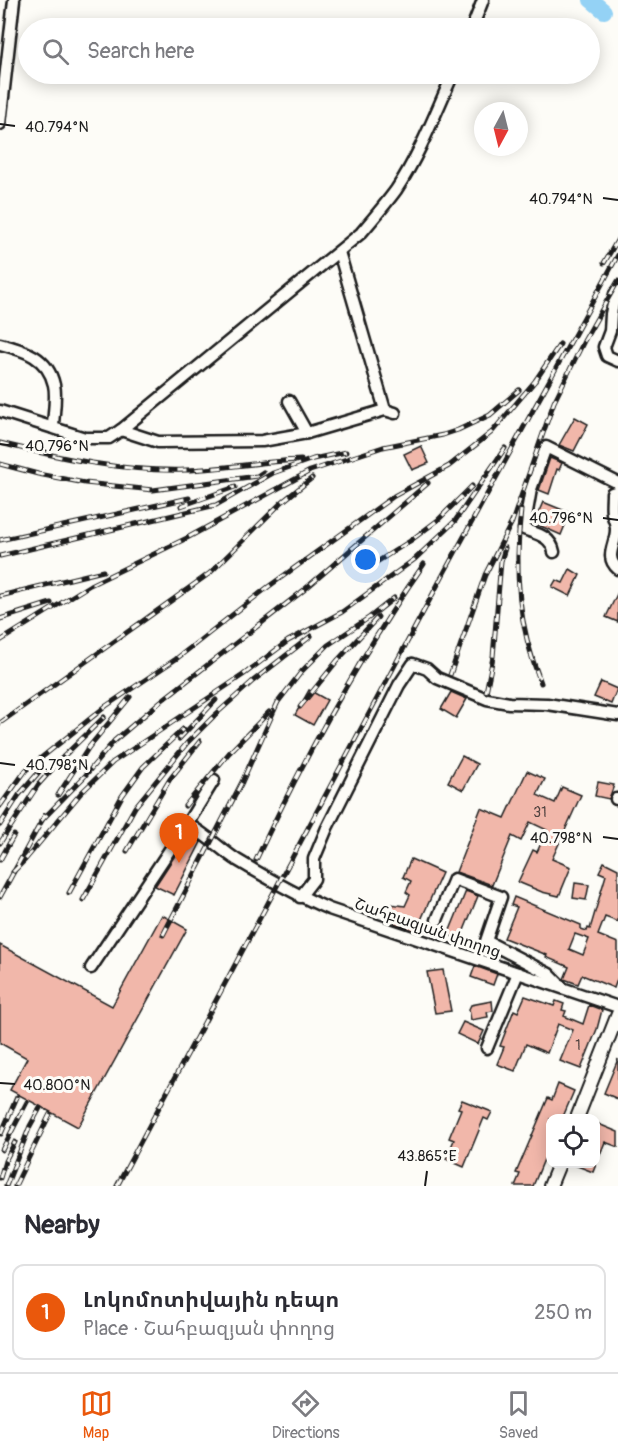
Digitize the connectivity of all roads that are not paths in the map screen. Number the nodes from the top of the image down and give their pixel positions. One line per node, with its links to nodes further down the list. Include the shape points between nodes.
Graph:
1 (14, 0): 5 (street)
2 (483, 0): 3 (street)
3 (476, 18)
4 (448, 84): 6 (street, via 398,188)
5 (0, 124)
6 (339, 252): 13 (street); 14 (street, via 390,412)
7 (618, 291): 9 (street, via 604,347 607,356)
8 (0, 344): 12 (street, via 24,350 46,365 55,386)
9 (618, 361)
10 (289, 401): 14 (street)
11 (0, 411): 12 (street)
12 (53, 428): 13 (street, via 85,438 109,438)
13 (121, 430): 14 (street, via 158,442 262,441)
14 (307, 433)
15 (618, 483): 17 (street, via 546,447 531,489 524,529 546,537)
16 (618, 491): 18 (street, via 612,493 616,527 610,553 612,564)
17 (554, 552)
18 (618, 569)
19 (618, 715): 22 (street, via 487,699 413,663 331,818 314,859 314,879)
20 (214, 780): 21 (street)
21 (187, 824): 22 (street, Շահբազյան փողոց); 24 (street)
22 (300, 897): 25 (street, Շահբազյան փողոց)
23 (437, 920): 26 (street, via 453,879 501,897 486,941 549,974)
24 (91, 968)
25 (518, 973): 26 (street, Շահբազյան փողոց); 29 (street)
26 (564, 989): 27 (street, Շահբազյան փողոց)
27 (618, 1007)
28 (618, 1014): 30 (main road)
29 (488, 1048)
30 (579, 1114)
31 (557, 1168): 32 (main road)
32 (550, 1186)

